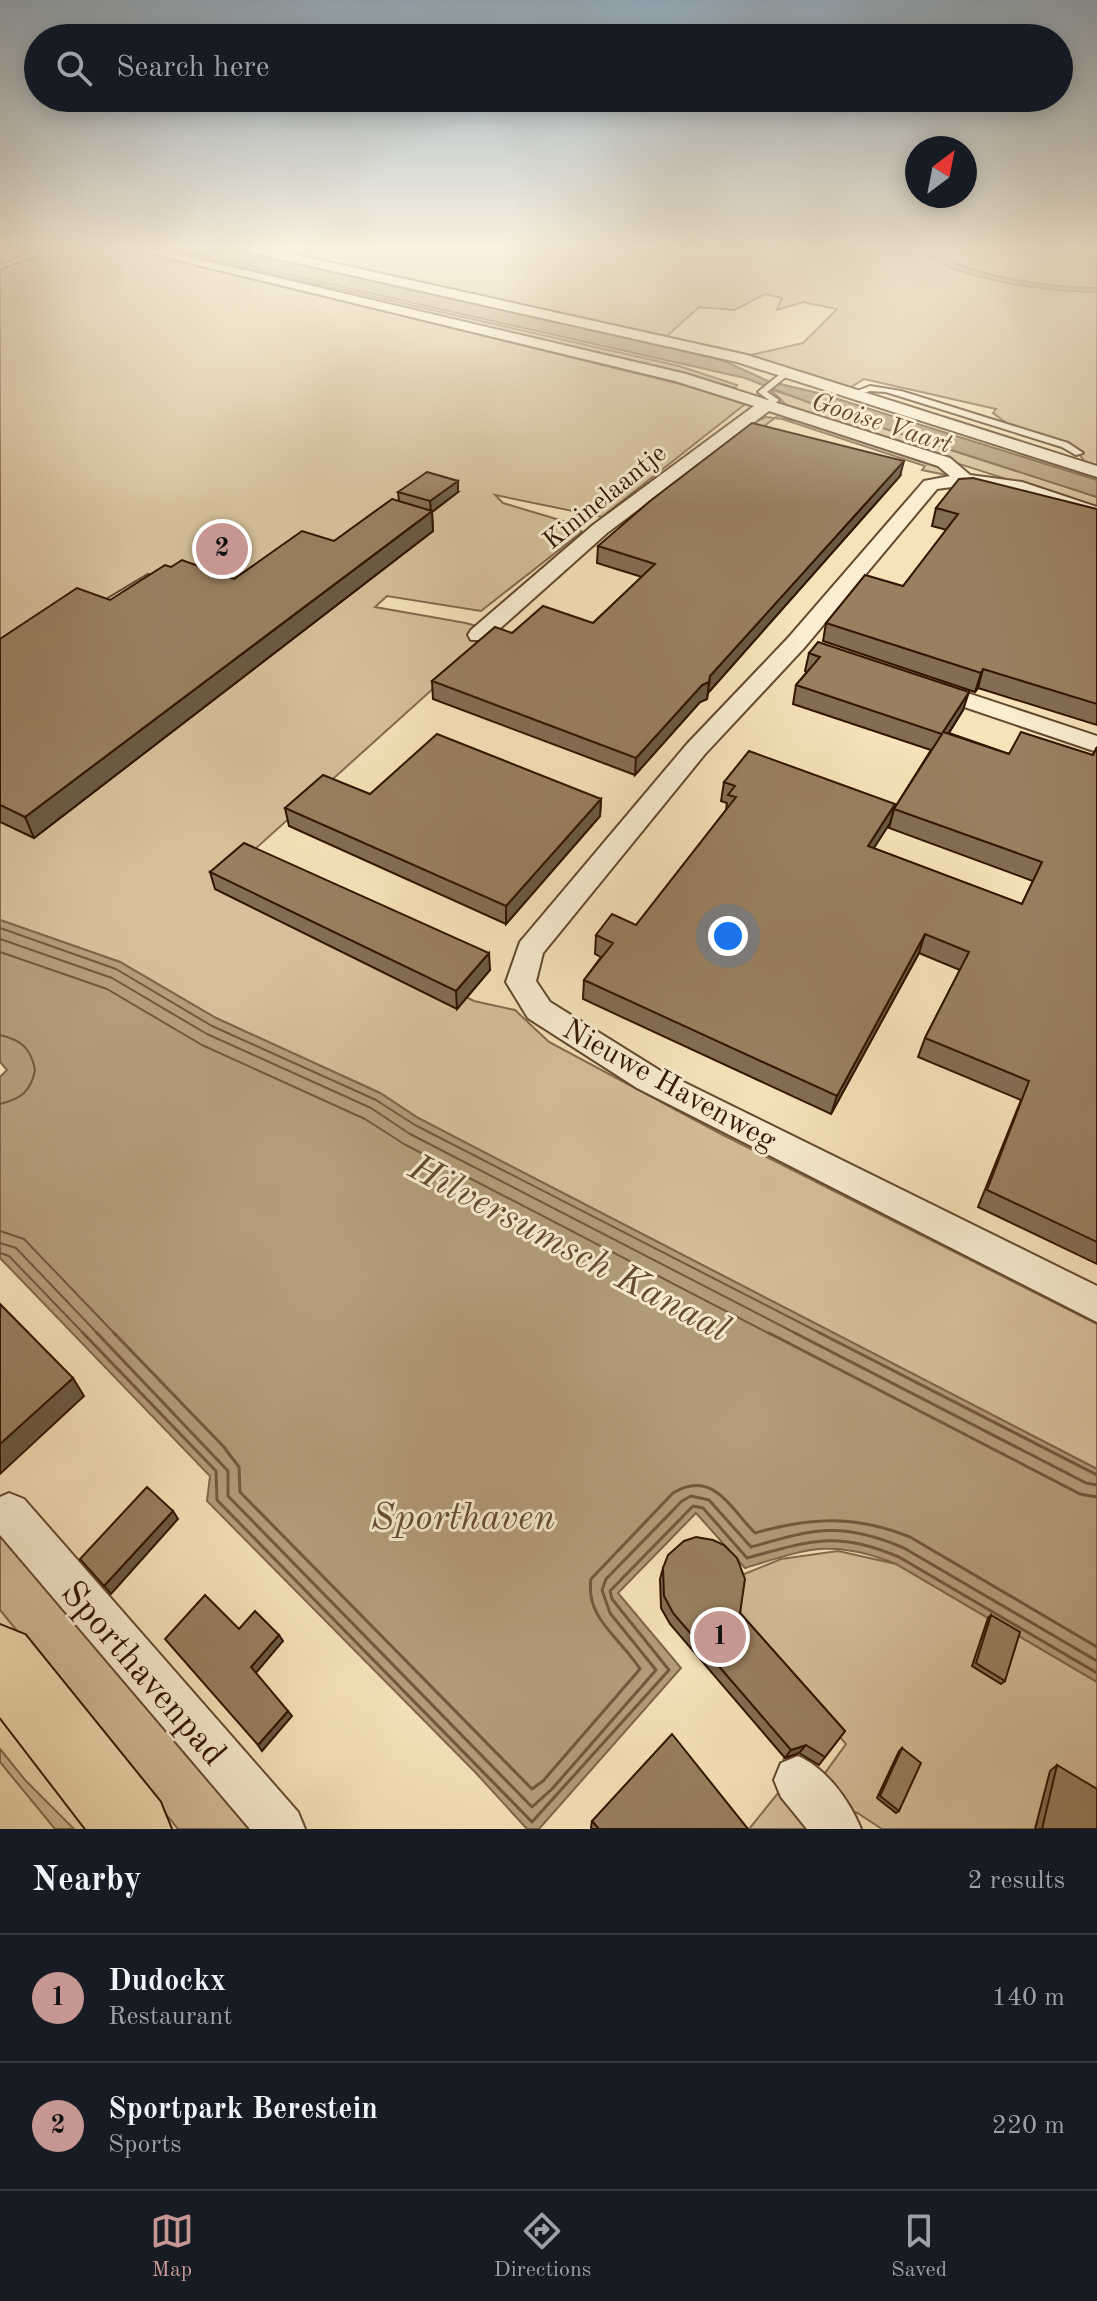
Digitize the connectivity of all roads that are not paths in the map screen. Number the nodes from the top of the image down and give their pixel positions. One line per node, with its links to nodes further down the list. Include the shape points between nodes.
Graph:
1 (500, 334): 5 (street)
2 (643, 334): 3 (street)
3 (783, 376): 4 (street); 5 (lane)
4 (853, 394): 6 (lane, via 877,387); 8 (street)
5 (767, 397): 10 (street, Nieuwe Havenweg, via 944,462); 14 (street, Kininelaantje, via 600,529)
6 (1065, 445): 7 (lane); 8 (lane)
7 (1079, 453)
8 (1047, 457): 9 (street)
9 (1097, 472)
10 (963, 478): 11 (street, Nieuwe Havenweg, via 993,479); 15 (street, Nieuwe Havenweg, via 931,485)
11 (1097, 513)
12 (157, 575): 13 (lane)
13 (103, 605)
14 (479, 635)
15 (796, 643): 16 (street); 19 (street, Nieuwe Havenweg, via 696,749 530,950 521,982 539,1010 648,1079)
16 (826, 653)
17 (917, 683): 18 (street)
18 (1097, 744)
19 (1097, 1305)
20 (9, 1514): 24 (street, Sporthavenpad)
21 (0, 1660): 23 (main road)
22 (798, 1780): 25 (street)
23 (133, 1829)
24 (281, 1829)
25 (837, 1829)

